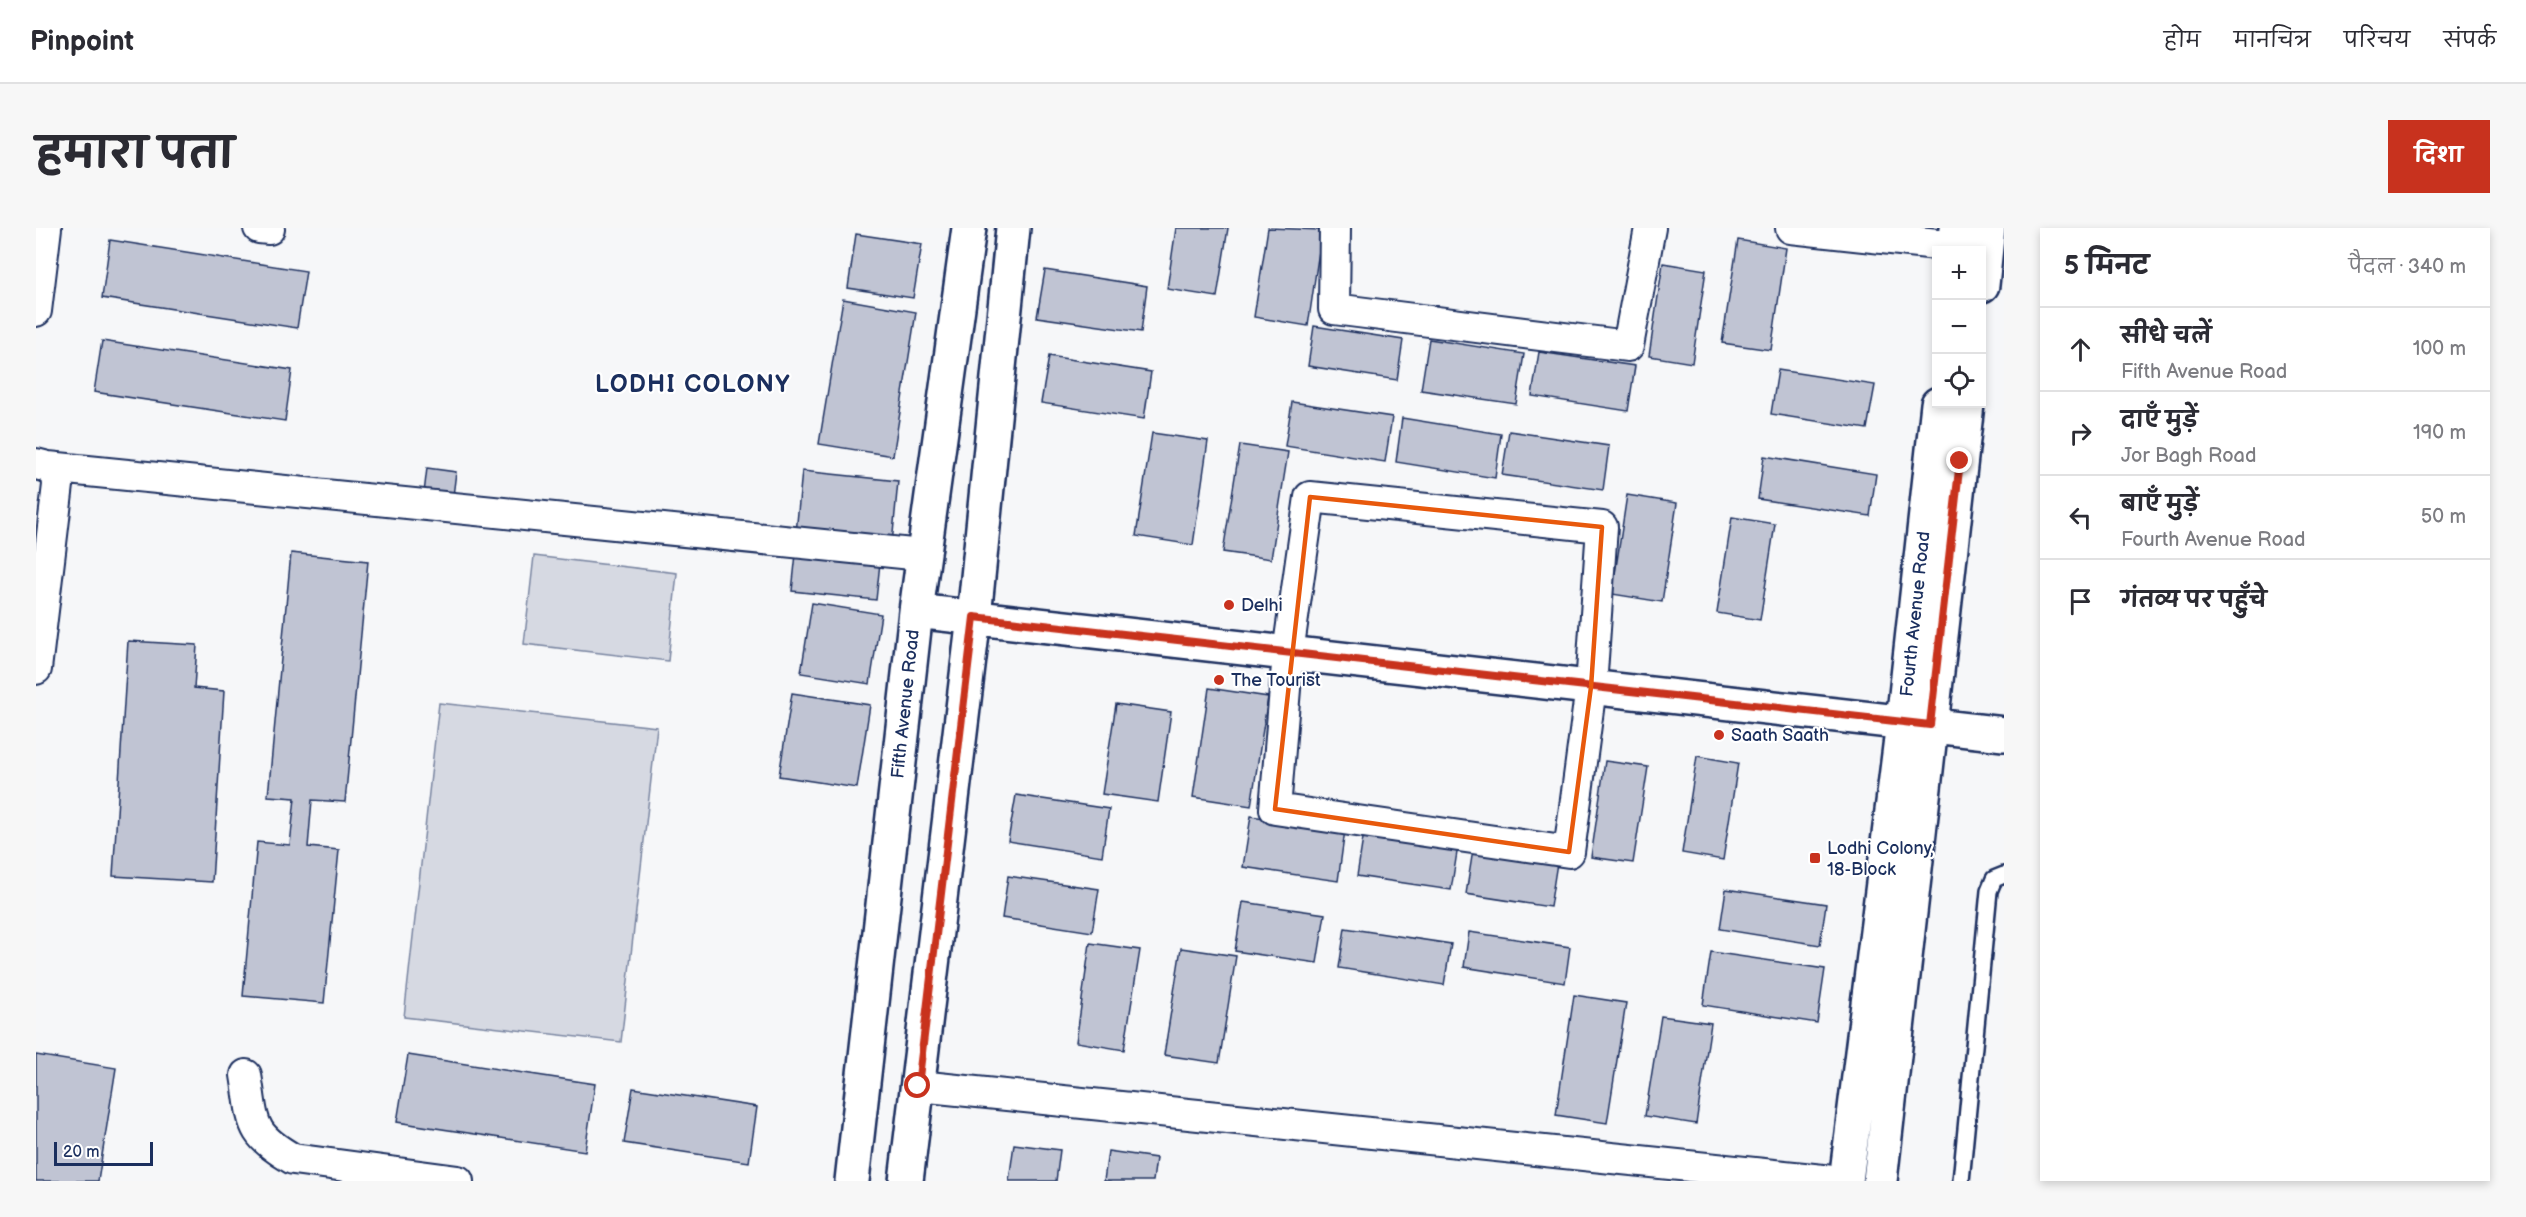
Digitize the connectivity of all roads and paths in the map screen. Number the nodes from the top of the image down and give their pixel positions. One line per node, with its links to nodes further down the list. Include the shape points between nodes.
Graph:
1 (46, 228): 8 (street)
2 (969, 228): 12 (street, Fifth Avenue Road)
3 (1013, 228): 14 (street)
4 (1335, 228): 5 (street, via 1334,309 1628,346)
5 (1650, 228)
6 (1791, 228): 7 (street)
7 (1974, 243)
8 (36, 311)
9 (1938, 408): 18 (street, Fourth Avenue Road)
10 (1966, 408): 18 (street, Fourth Avenue Road)
11 (42, 465): 12 (street); 16 (street, via 57,475 58,485)
12 (922, 555): 13 (street, Fifth Avenue Road)
13 (916, 611): 14 (street); 24 (street, Fifth Avenue Road)
14 (974, 617): 15 (street); 22 (street)
15 (1288, 652): 17 (street); 17 (street, via 1310,497 1602,527); 17 (street, via 1275,809 1569,852)
16 (36, 669)
17 (1591, 687): 18 (street)
18 (1916, 723): 19 (street); 27 (street, Fourth Avenue Road); 28 (street, Fourth Avenue Road)
19 (2004, 734)
20 (2004, 875): 29 (lane, via 1994,879 1989,891)
21 (246, 1075): 23 (street, via 255,1128 270,1146 293,1159)
22 (918, 1086): 25 (street); 26 (street)
23 (458, 1181)
24 (852, 1181)
25 (906, 1181)
26 (1833, 1181)
27 (1846, 1181)
28 (1880, 1181)
29 (1961, 1181)

